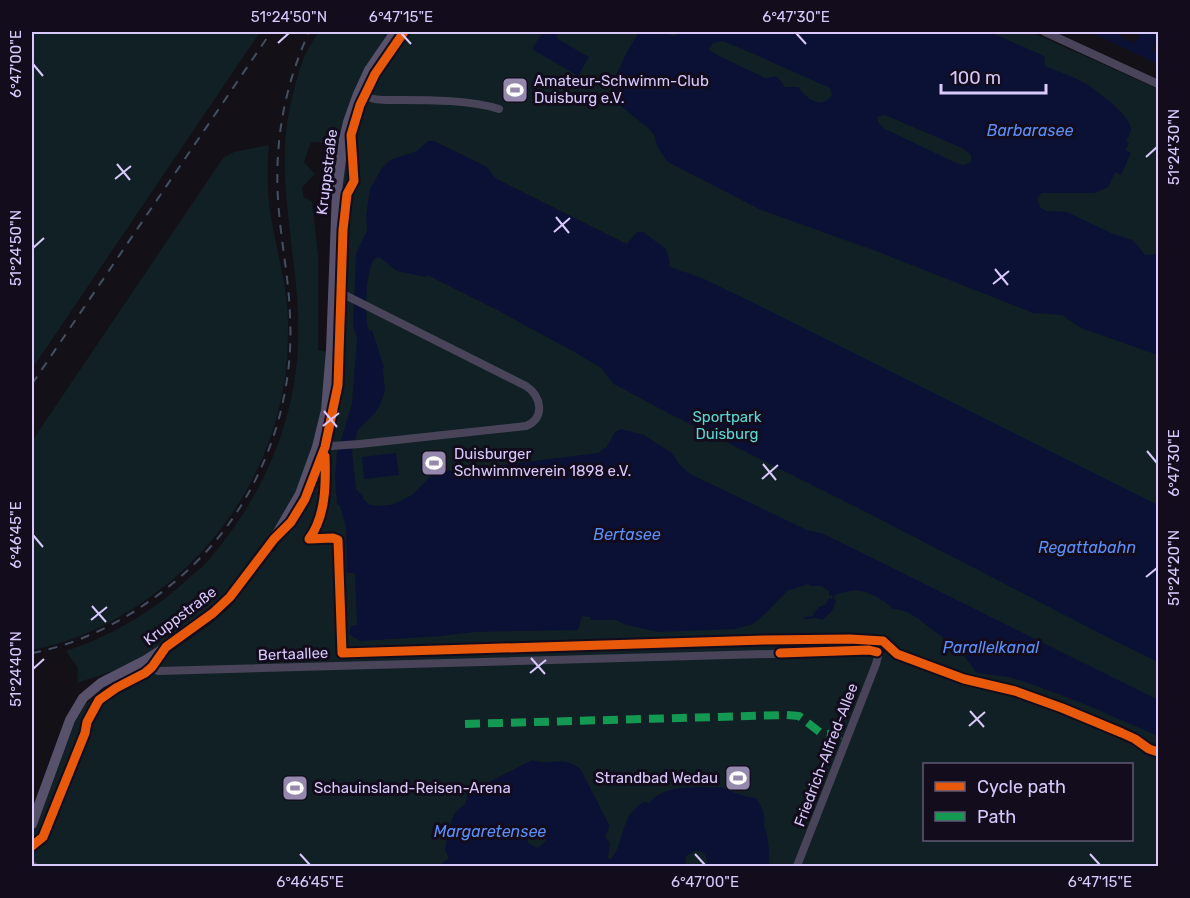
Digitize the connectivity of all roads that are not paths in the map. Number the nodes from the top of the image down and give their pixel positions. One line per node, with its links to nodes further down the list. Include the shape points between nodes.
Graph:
1 (395, 32): 4 (street, Kruppstraße)
2 (1045, 32): 3 (street)
3 (1158, 84)
4 (358, 94): 5 (street, via 373,100 487,105); 6 (street, Kruppstraße, via 341,157)
5 (499, 109)
6 (334, 291): 7 (street, Kruppstraße, via 330,382); 7 (street, via 526,386 539,405 536,418 526,426)
7 (317, 447): 9 (street, Kruppstraße, via 288,517 230,597)
8 (877, 652): 9 (street, Bertaallee, via 158,671); 11 (street, Friedrich-Alfred-Allee, via 876,664)
9 (146, 660): 10 (street, Kruppstraße, via 101,683 80,703 70,720)
10 (32, 824)
11 (797, 867)

